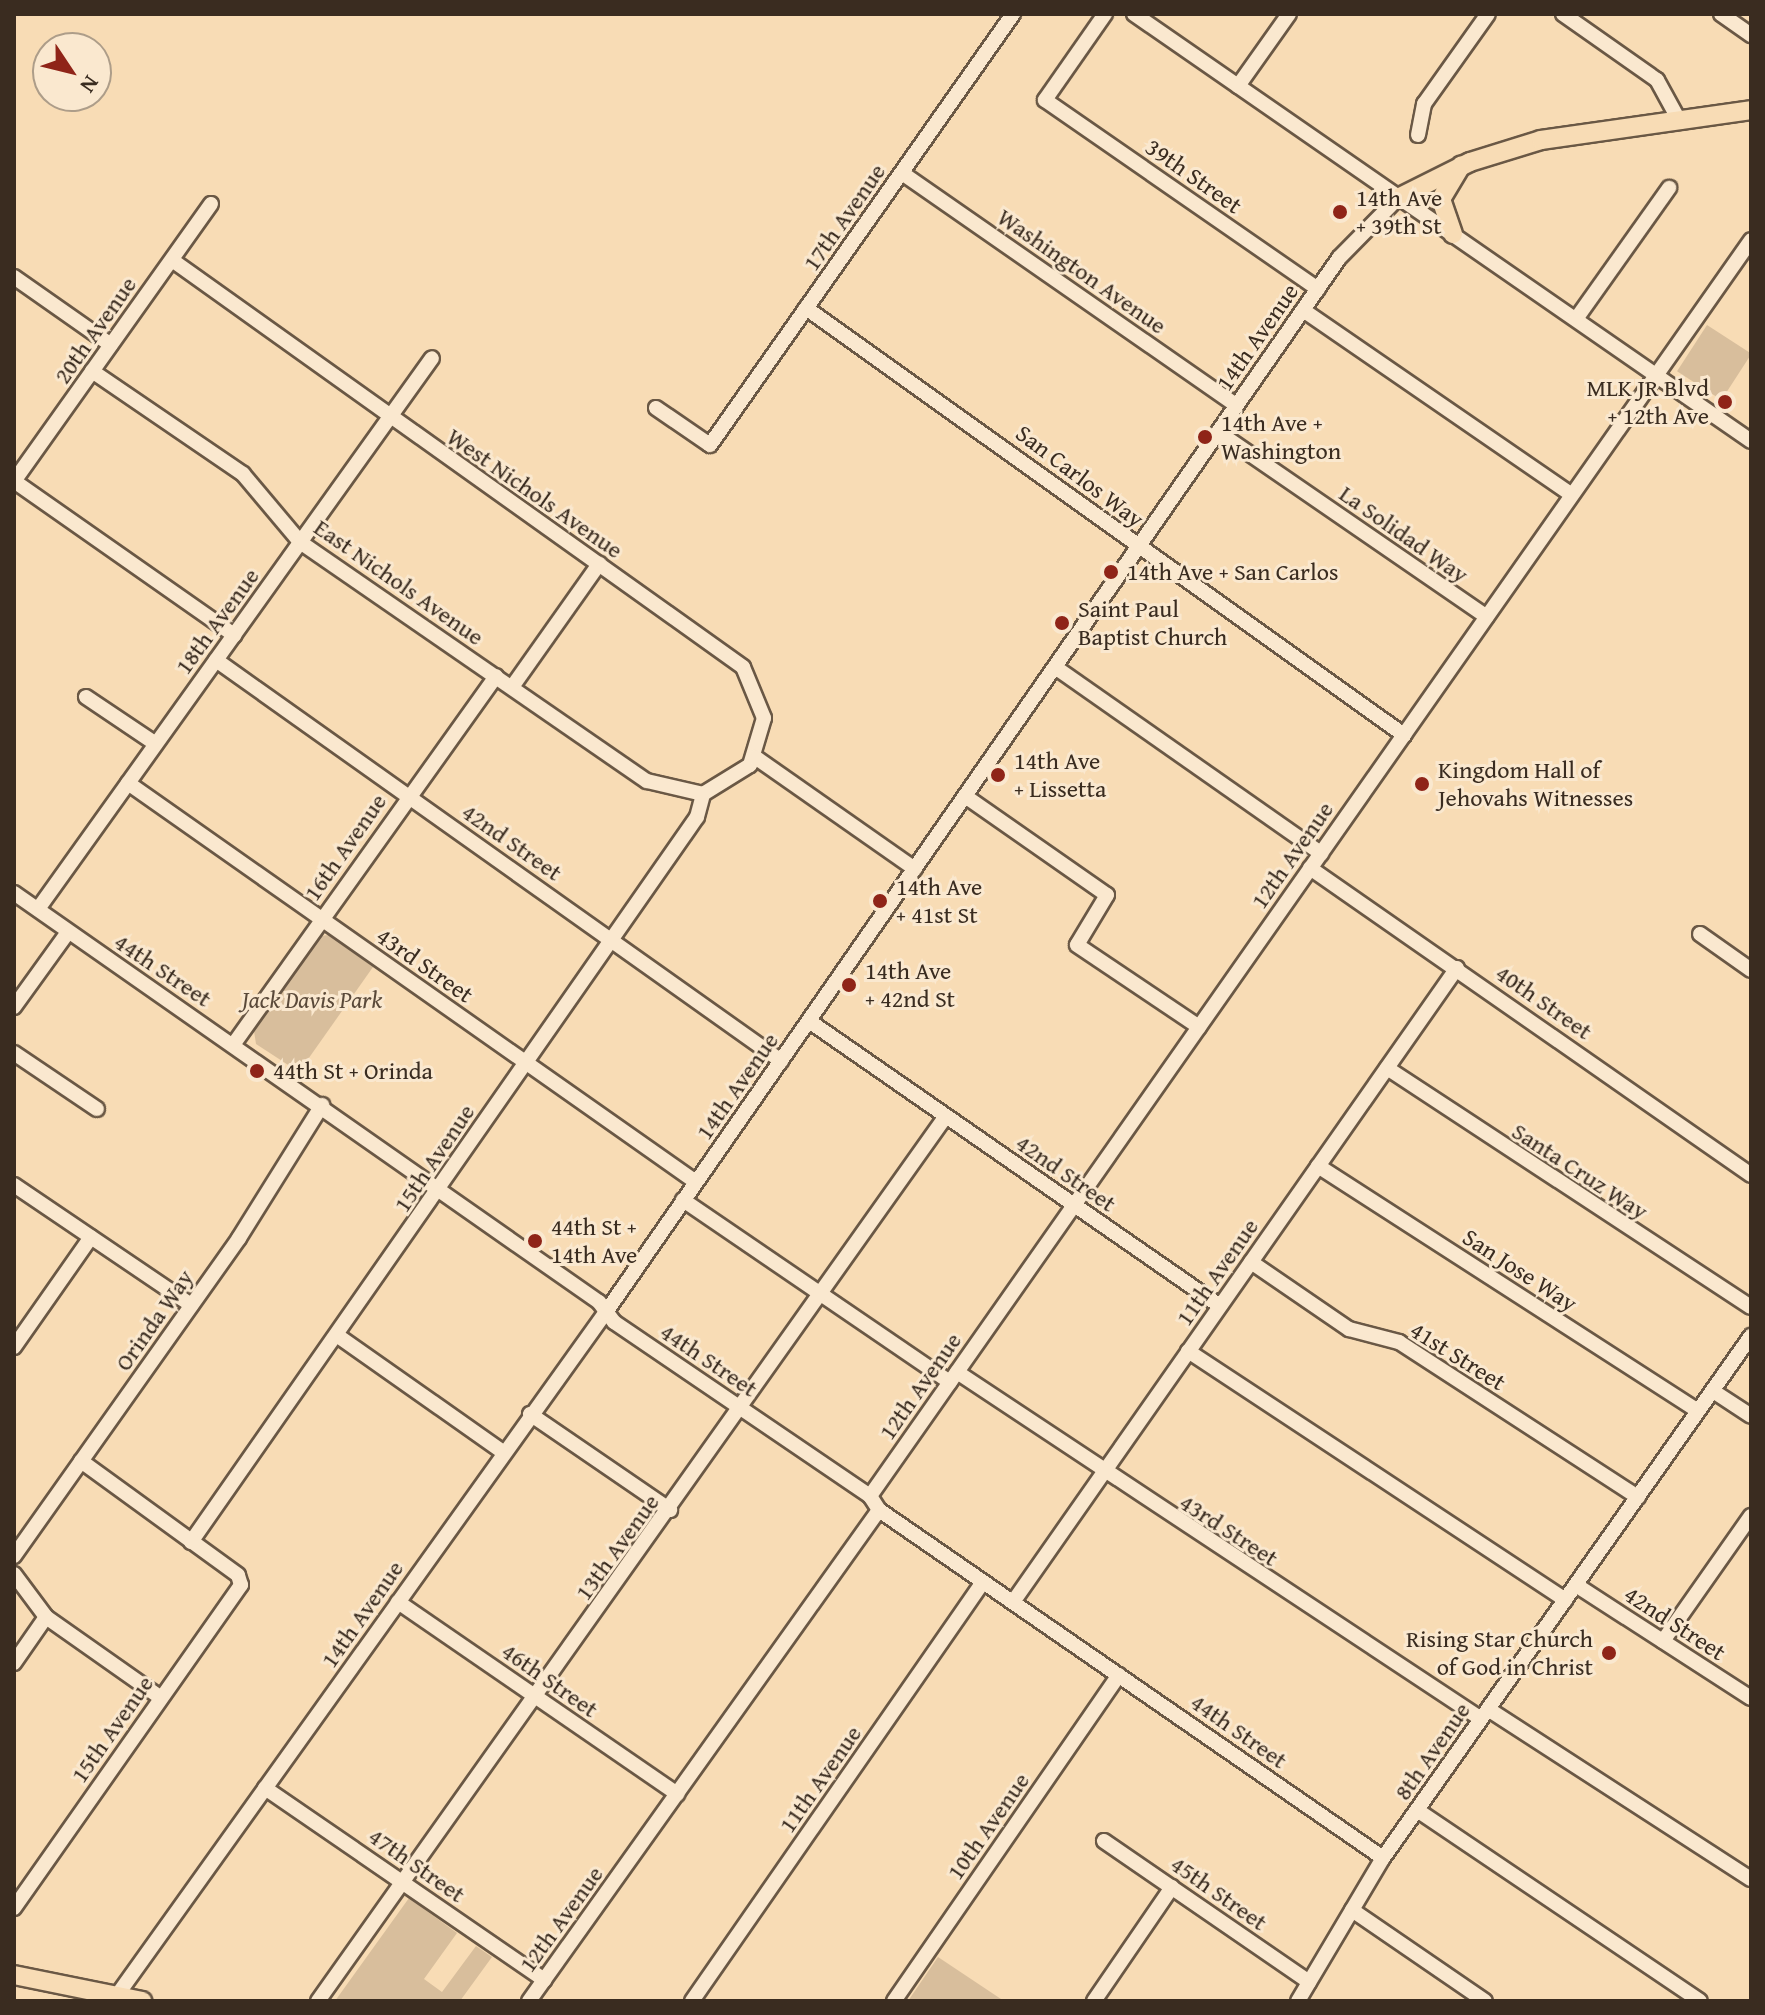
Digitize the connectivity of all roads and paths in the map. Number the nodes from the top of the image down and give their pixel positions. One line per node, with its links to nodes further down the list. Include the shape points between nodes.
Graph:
1 (1013, 14): 14 (street, 17th Avenue)
2 (1105, 14): 22 (street, 39th Street, via 1045,100)
3 (1134, 14): 9 (street)
4 (1289, 14): 9 (street)
5 (1488, 14): 12 (street, via 1424,104)
6 (1563, 14): 11 (street, via 1657,80)
7 (1721, 14): 8 (street)
8 (1751, 35)
9 (1238, 86): 16 (street)
10 (1751, 110): 11 (main road)
11 (1680, 122): 13 (main road, via 1583,131)
12 (1418, 135)
13 (1461, 166): 16 (main road); 18 (main road, via 1441,199)
14 (902, 173): 23 (street, 17th Avenue); 30 (street, Washington Avenue)
15 (1669, 188): 25 (street)
16 (1398, 198): 18 (street); 22 (street, 14th Avenue, via 1354,239)
17 (211, 204): 20 (street, 20th Avenue)
18 (1453, 234): 25 (street)
19 (1751, 240): 29 (street, 12th Avenue)
20 (172, 260): 26 (street, 20th Avenue); 32 (street, West Nichols Avenue, via 338,373)
21 (14, 277): 26 (street)
22 (1318, 289): 24 (street, 14th Avenue)
23 (806, 308): 31 (street, 17th Avenue, via 710,445); 38 (street, San Carlos Way)
24 (1303, 310): 30 (street, 14th Avenue); 36 (street)
25 (1576, 319): 29 (street)
26 (111, 345): 28 (street, 20th Avenue)
27 (432, 358): 32 (street, 18th Avenue)
28 (92, 371): 35 (street, 20th Avenue); 37 (street, East Nichols Avenue, via 243,474)
29 (1656, 375): 34 (street); 36 (street, 12th Avenue)
30 (1236, 405): 33 (street, 14th Avenue)
31 (656, 408)
32 (389, 419): 37 (street, 18th Avenue); 39 (street, West Nichols Avenue)
33 (1218, 432): 38 (street, 14th Avenue); 40 (street, La Solidad Way)
34 (1751, 441)
35 (14, 481): 41 (street)
36 (1572, 495): 40 (street, 12th Avenue)
37 (300, 542): 41 (street, 18th Avenue); 44 (street, East Nichols Avenue)
38 (1138, 547): 43 (street, 14th Avenue); 47 (street, San Carlos Way)
39 (599, 564): 45 (street); 49 (street, West Nichols Avenue, via 750,676 764,718)
40 (1487, 617): 47 (street, 12th Avenue)
41 (234, 635): 42 (street, 18th Avenue)
42 (216, 660): 48 (street, 18th Avenue); 52 (street, 42nd Street)
43 (1055, 667): 53 (street, 14th Avenue); 54 (street)
44 (496, 676): 45 (street, East Nichols Avenue); 52 (street, 16th Avenue)
45 (512, 687): 51 (street, East Nichols Avenue, via 647,781)
46 (86, 697): 48 (street)
47 (1404, 735): 54 (street, 12th Avenue)
48 (156, 744): 50 (street, 18th Avenue)
49 (755, 757): 51 (street, via 727,784); 56 (street)
50 (128, 783): 58 (street, 18th Avenue); 59 (street, 43rd Street)
51 (703, 794): 62 (street, 15th Avenue, via 697,817)
52 (408, 795): 59 (street, 16th Avenue); 62 (street, 42nd Street)
53 (965, 796): 56 (street, 14th Avenue); 67 (street, via 1107,895 1077,945)
54 (1321, 853): 55 (street, 12th Avenue)
55 (1310, 868): 63 (street, 40th Street); 67 (street, 12th Avenue)
56 (915, 869): 66 (street, 14th Avenue)
57 (14, 893): 58 (street, 44th Street)
58 (38, 909): 60 (street, 44th Street)
59 (321, 919): 68 (street, 16th Avenue); 71 (street, 43rd Street)
60 (68, 932): 65 (street); 68 (street, 44th Street)
61 (1700, 934): 64 (street)
62 (611, 939): 70 (street, 42nd Street); 71 (street, 15th Avenue)
63 (1457, 968): 72 (street, 11th Avenue); 77 (street, 40th Street)
64 (1751, 970)
65 (14, 1007)
66 (809, 1021): 70 (street, 14th Avenue); 75 (street, 42nd Street)
67 (1199, 1027): 82 (street, 12th Avenue)
68 (233, 1045): 73 (street, 44th Street)
69 (14, 1053): 74 (street)
70 (781, 1061): 78 (street, 14th Avenue)
71 (525, 1063): 78 (street, 43rd Street); 80 (street, 15th Avenue)
72 (1387, 1068): 76 (street, 11th Avenue); 88 (street, Santa Cruz Way)
73 (322, 1105): 80 (street, 44th Street); 86 (street, Orinda Way)
74 (97, 1109)
75 (946, 1116): 82 (street, 42nd Street); 85 (street, 13th Avenue)
76 (1318, 1166): 84 (street, 11th Avenue); 97 (street, San Jose Way)
77 (1751, 1175)
78 (696, 1182): 81 (street, 14th Avenue)
79 (14, 1185): 83 (street)
80 (439, 1187): 89 (street, 44th Street); 90 (street, 15th Avenue)
81 (683, 1200): 85 (street, 43rd Street); 89 (street, 14th Avenue)
82 (1074, 1205): 87 (street, 42nd Street); 94 (street, 12th Avenue)
83 (91, 1237): 86 (street); 92 (street)
84 (1251, 1262): 87 (street, 11th Avenue); 104 (street, 41st Street, via 1349,1329 1399,1342)
85 (821, 1294): 94 (street, 43rd Street); 96 (street, 13th Avenue)
86 (191, 1305): 101 (street, Orinda Way)
87 (1220, 1306): 93 (street, 11th Avenue)
88 (1751, 1307)
89 (606, 1312): 96 (street, 44th Street); 98 (street, 14th Avenue)
90 (338, 1336): 100 (street); 108 (street, 15th Avenue)
91 (1751, 1336): 95 (street, 8th Avenue)
92 (14, 1347)
93 (1188, 1351): 102 (street, 11th Avenue); 113 (street)
94 (953, 1377): 102 (street, 43rd Street); 103 (street, 12th Avenue)
95 (1713, 1391): 97 (street, 8th Avenue); 99 (street)
96 (741, 1409): 103 (street, 44th Street); 105 (street, 13th Avenue)
97 (1698, 1411): 104 (street, 8th Avenue)
98 (530, 1414): 100 (street, 14th Avenue); 105 (street)
99 (1751, 1416)
100 (503, 1452): 114 (street, 14th Avenue)
101 (81, 1461): 108 (street); 109 (street, Orinda Way)
102 (1102, 1474): 115 (street, 11th Avenue); 123 (street, 43rd Street)
103 (870, 1496): 106 (street, 44th Street)
104 (1638, 1497): 112 (street, 8th Avenue)
105 (670, 1510): 122 (street, 13th Avenue)
106 (879, 1510): 111 (street, 44th Street); 125 (street, 12th Avenue)
107 (1751, 1516): 117 (street)
108 (191, 1542): 121 (street, 15th Avenue, via 238,1575 241,1585)
109 (14, 1556)
110 (14, 1574): 116 (street)
111 (983, 1582): 115 (street, 44th Street); 142 (street, 11th Avenue)
112 (1576, 1585): 113 (street, 8th Avenue); 117 (street, 42nd Street)
113 (1565, 1600): 123 (street, 8th Avenue)
114 (398, 1602): 122 (street, 46th Street); 124 (street, 14th Avenue)
115 (1013, 1602): 119 (street, 44th Street)
116 (46, 1617): 118 (street); 121 (street)
117 (1663, 1641): 120 (street, 42nd Street)
118 (14, 1663)
119 (1119, 1675): 128 (street, 44th Street); 143 (street, 10th Avenue)
120 (1749, 1692)
121 (160, 1697): 132 (street, 15th Avenue)
122 (536, 1697): 125 (street, 46th Street); 130 (street, 13th Avenue)
123 (1484, 1714): 126 (street, 8th Avenue); 129 (street, 43rd Street)
124 (265, 1788): 130 (street, 47th Street); 137 (street, 14th Avenue)
125 (677, 1794): 135 (street, 12th Avenue)
126 (1417, 1810): 128 (street, 8th Avenue); 146 (street)
127 (1104, 1841): 131 (street, 45th Street)
128 (1383, 1858): 133 (street, 8th Avenue)
129 (1751, 1879)
130 (403, 1882): 135 (street, 47th Street); 140 (street, 13th Avenue)
131 (1172, 1887): 136 (street, 45th Street); 144 (street)
132 (14, 1908)
133 (1352, 1910): 136 (street, 8th Avenue); 138 (street)
134 (14, 1975): 137 (main road)
135 (544, 1980): 141 (street, 12th Avenue)
136 (1309, 1982): 145 (street, 8th Avenue)
137 (115, 1998): 139 (main road)
138 (1481, 2000)
139 (142, 2001)
140 (318, 2001)
141 (529, 2001)
142 (692, 2001)
143 (894, 2001)
144 (1094, 2001)
145 (1298, 2001)
146 (1700, 2001)

